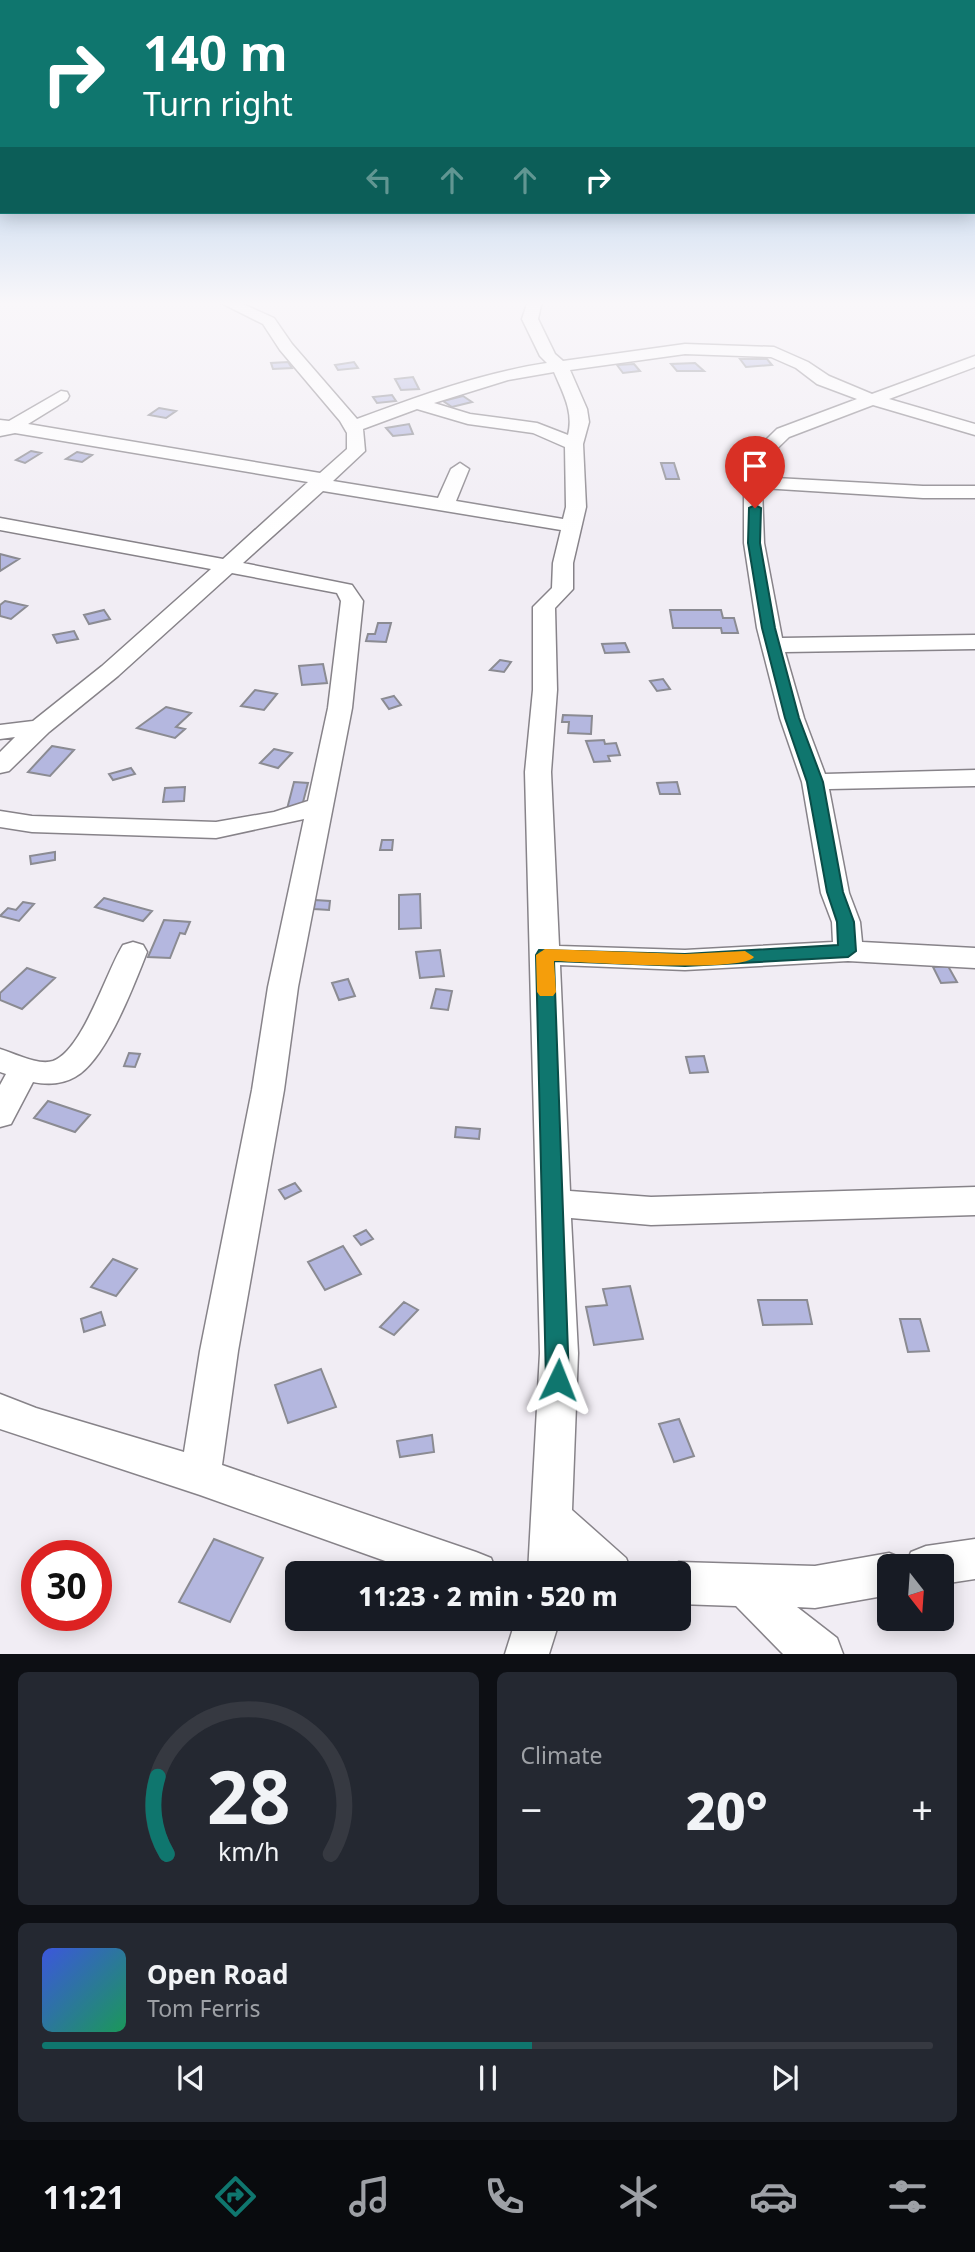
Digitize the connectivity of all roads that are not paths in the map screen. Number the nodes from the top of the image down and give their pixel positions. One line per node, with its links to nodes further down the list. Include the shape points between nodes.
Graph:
1 (315, 378): 9 (street)
2 (494, 378): 8 (street)
3 (564, 378): 12 (street, via 580,422)
4 (820, 378): 7 (street)
5 (930, 378): 7 (street)
6 (61, 396): 10 (street)
7 (873, 400): 11 (street); 15 (street, via 775,438 746,468)
8 (415, 404): 9 (street); 12 (street, via 468,419 537,428)
9 (353, 427): 14 (street, via 356,451)
10 (4, 429): 14 (street)
11 (975, 430)
12 (574, 444): 19 (street, via 576,507)
13 (460, 469): 17 (street)
14 (319, 482): 17 (street); 20 (street)
15 (750, 482): 16 (street); 22 (street, via 754,543)
16 (975, 492)
17 (445, 505): 19 (street)
18 (0, 524): 20 (street)
19 (571, 526): 32 (street, via 562,589 544,607 545,690 538,772)
20 (226, 566): 23 (street); 28 (street, via 349,592 352,601 340,708)
21 (975, 642): 22 (street)
22 (774, 645): 27 (street, via 792,718)
23 (40, 727): 24 (street); 25 (street)
24 (0, 732)
25 (0, 766)
26 (975, 778): 27 (street)
27 (815, 782): 30 (street, via 835,892 846,922)
28 (316, 818): 29 (street, via 278,819 216,830); 39 (street)
29 (0, 819)
30 (848, 951): 32 (street, via 685,960); 33 (street)
31 (133, 952): 34 (street, via 112,1002 77,1059 63,1070 50,1072)
32 (545, 955): 37 (street)
33 (975, 958)
34 (12, 1064): 35 (street)
35 (0, 1115)
36 (975, 1201): 37 (street, via 651,1211)
37 (554, 1203): 40 (street, via 559,1353)
38 (0, 1411): 39 (street)
39 (200, 1476): 42 (street)
40 (551, 1518): 43 (street); 44 (street)
41 (975, 1559): 45 (street)
42 (442, 1561)
43 (549, 1561)
44 (598, 1561)
45 (954, 1562)
46 (877, 1576): 48 (street, via 815,1587)
47 (691, 1584): 48 (street)
48 (748, 1587): 51 (street, via 778,1620)
49 (534, 1631): 50 (street)
50 (527, 1654)
51 (821, 1654)

